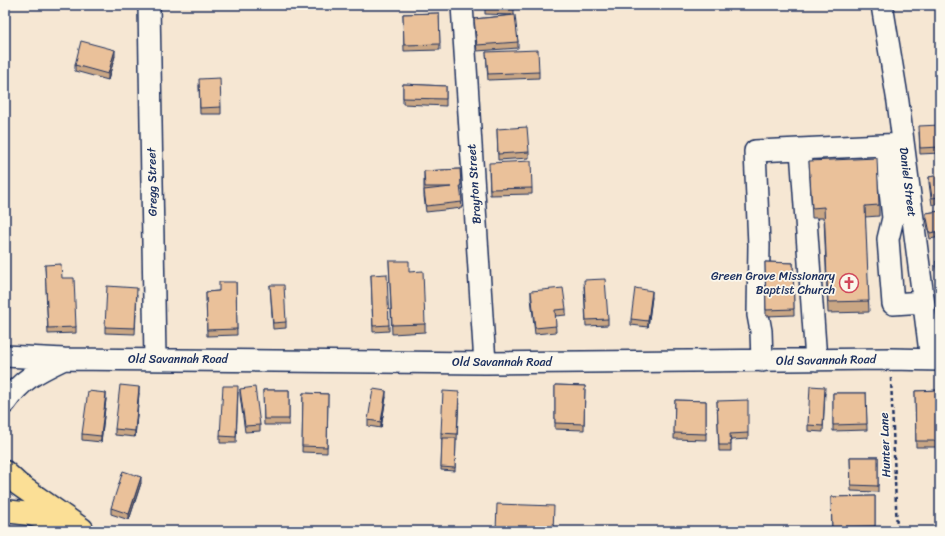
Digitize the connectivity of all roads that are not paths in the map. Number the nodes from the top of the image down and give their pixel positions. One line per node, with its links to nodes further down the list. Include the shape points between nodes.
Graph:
1 (149, 5): 11 (street, Gregg Street)
2 (462, 5): 15 (street, Brayton Street)
3 (882, 5): 4 (street, Daniel Street, via 898,102)
4 (894, 145): 5 (street); 6 (street, Daniel Street)
5 (801, 150): 12 (street); 14 (street, via 755,151 759,245 758,314)
6 (902, 217): 7 (street, Daniel Street); 7 (street, via 888,239 893,304)
7 (923, 302): 13 (street, Daniel Street)
8 (5, 356): 9 (street, Old Savannah Road)
9 (27, 357): 10 (street, Old Savannah Road); 16 (street, Old Savannah Road)
10 (64, 359): 11 (street, Old Savannah Road); 17 (street, Old Savannah Road, via 26,379)
11 (155, 359): 15 (street, Old Savannah Road)
12 (816, 360): 13 (street, Old Savannah Road); 14 (street, Old Savannah Road)
13 (935, 360)
14 (762, 361): 15 (street, Old Savannah Road)
15 (485, 362)
16 (5, 365)
17 (5, 403)
18 (5, 472): 20 (main road)
19 (5, 511): 20 (main road, via 30,514)
20 (84, 530)

